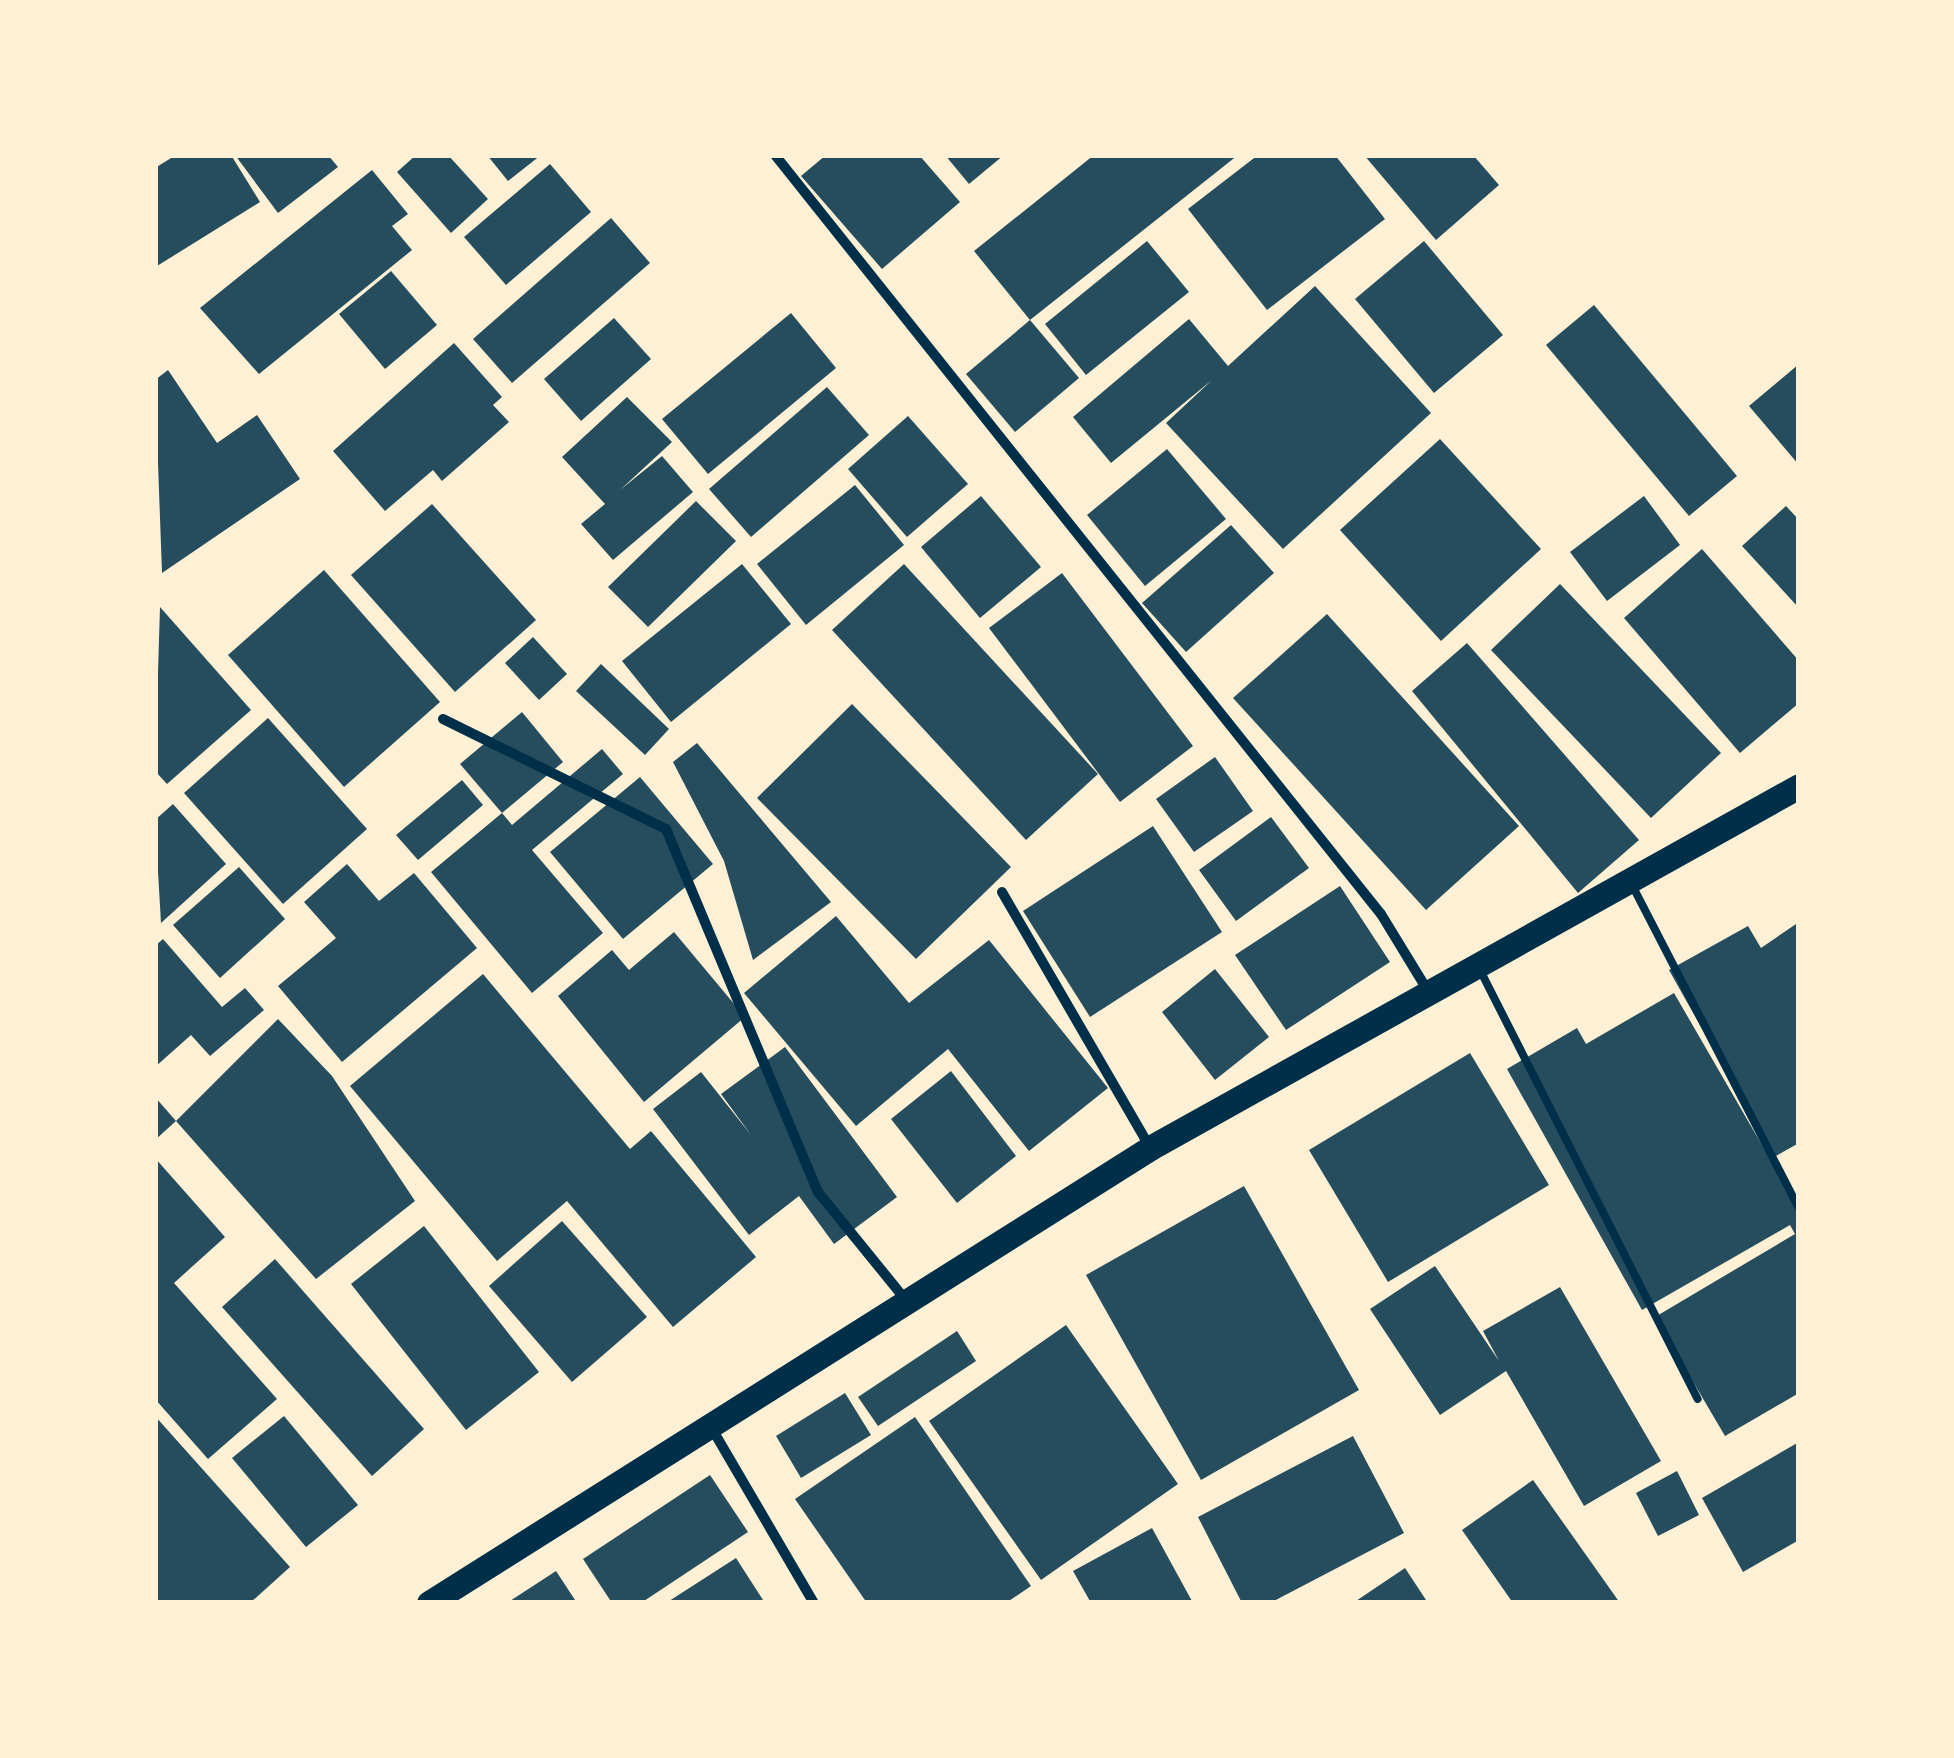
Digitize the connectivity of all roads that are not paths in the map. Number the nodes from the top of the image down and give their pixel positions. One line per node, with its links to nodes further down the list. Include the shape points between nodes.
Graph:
1 (775, 155): 7 (street, via 1381,914)
2 (444, 720): 10 (street, via 666,829 818,1192)
3 (1799, 786): 4 (main road)
4 (1630, 880): 6 (main road); 9 (lane)
5 (1002, 892): 8 (street)
6 (1477, 964): 7 (main road); 11 (lane)
7 (1429, 992): 8 (main road)
8 (1150, 1148): 10 (main road)
9 (1799, 1208)
10 (906, 1300): 12 (main road)
11 (1698, 1398)
12 (710, 1426): 13 (main road); 14 (street)
13 (430, 1603)
14 (814, 1603)

